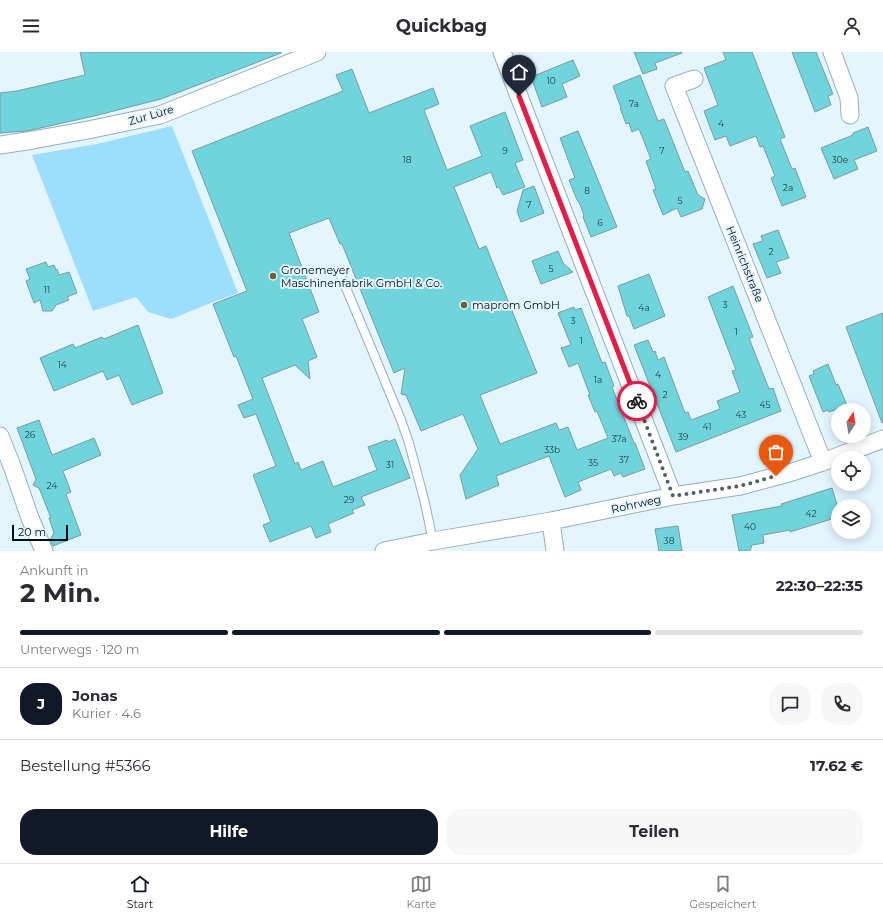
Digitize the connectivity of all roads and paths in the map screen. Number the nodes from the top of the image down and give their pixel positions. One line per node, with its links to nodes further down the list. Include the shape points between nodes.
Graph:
1 (317, 52): 6 (street, Zur Lüre, via 160,115)
2 (502, 52): 11 (street)
3 (832, 52): 5 (street, via 849,98)
4 (694, 79): 10 (street, Heinrichstraße, via 674,86)
5 (850, 115)
6 (0, 145)
7 (341, 276): 13 (lane, via 409,443)
8 (0, 436): 14 (street)
9 (883, 439): 10 (street, Rohrweg)
10 (824, 462): 11 (street, Rohrweg, via 740,486)
11 (673, 496): 12 (street, Rohrweg)
12 (551, 521): 13 (street, Rohrweg); 16 (street)
13 (433, 541): 15 (street, Rohrweg)
14 (44, 551)
15 (384, 551)
16 (555, 551)

